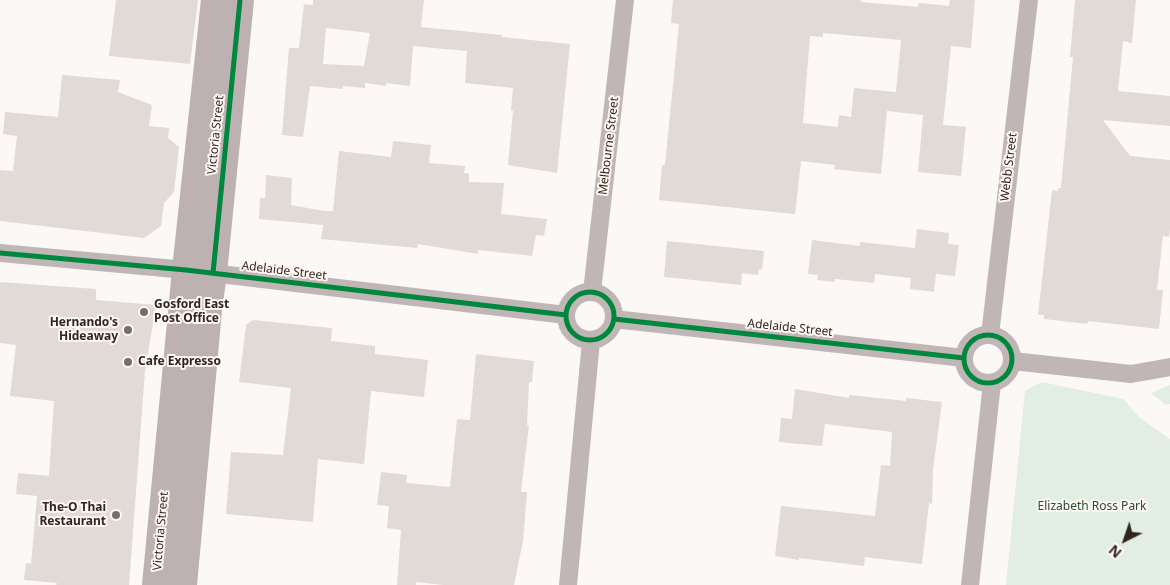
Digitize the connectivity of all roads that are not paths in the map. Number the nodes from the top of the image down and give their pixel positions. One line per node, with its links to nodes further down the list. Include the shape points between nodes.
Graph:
1 (215, 0): 6 (highway, Victoria Street)
2 (240, 0): 7 (highway, Victoria Street)
3 (625, 0): 8 (street, Melbourne Street)
4 (1028, 0): 11 (street, Webb Street)
5 (0, 252): 6 (street, Adelaide Street)
6 (186, 270): 7 (street, Adelaide Street); 17 (highway, Victoria Street)
7 (213, 273): 9 (street, Adelaide Street); 18 (highway, Victoria Street)
8 (592, 292): 9 (street, via 572,300); 10 (street, via 606,298 614,311)
9 (566, 315): 12 (street, via 570,330 576,336)
10 (614, 319): 12 (street, via 613,326 604,337); 13 (street, Adelaide Street)
11 (990, 335): 13 (street, via 969,344); 14 (street, via 1009,346)
12 (591, 341): 19 (street)
13 (964, 358): 16 (street, via 972,377)
14 (1012, 362): 15 (street, via 1131,374); 16 (street, via 1006,376)
15 (1170, 367)
16 (992, 383): 20 (street)
17 (156, 585)
18 (183, 585)
19 (568, 585)
20 (970, 585)

